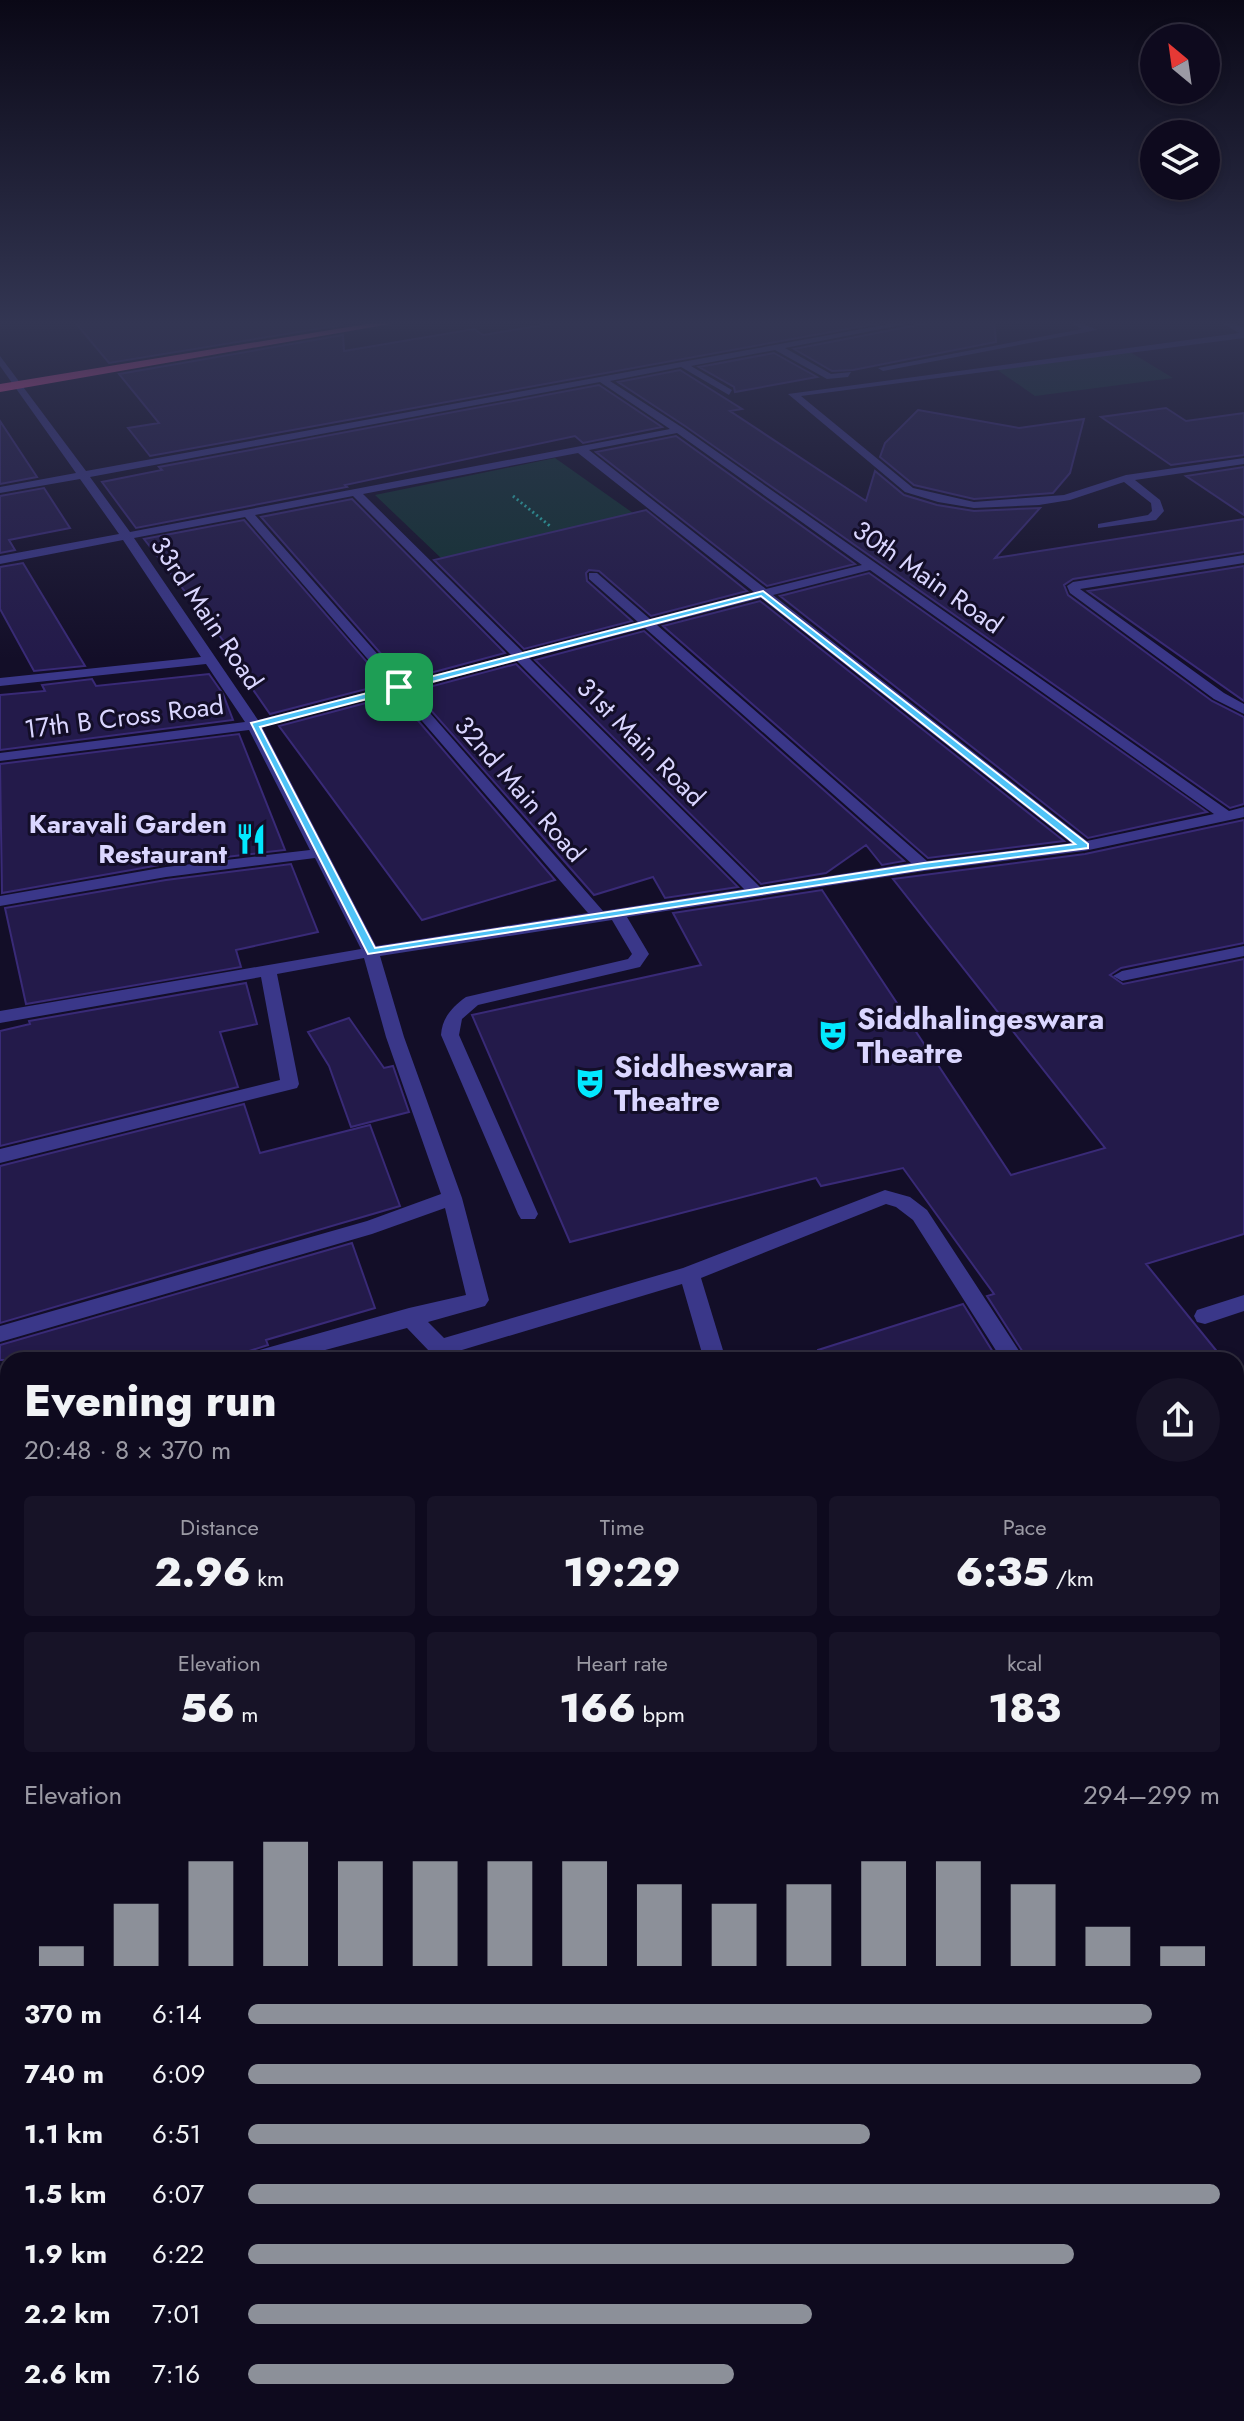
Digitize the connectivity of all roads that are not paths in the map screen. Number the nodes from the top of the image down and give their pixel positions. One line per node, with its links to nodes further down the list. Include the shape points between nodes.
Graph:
1 (52, 433): 8 (street, 33rd Main Road)
2 (310, 433): 8 (street)
3 (663, 433): 6 (street)
4 (683, 433): 17 (street, 30th Main Road)
5 (840, 433): 9 (street, via 922,497 974,505 1039,502)
6 (580, 449): 11 (street); 19 (street)
7 (1244, 461): 9 (street)
8 (84, 475): 10 (street); 14 (street, 33rd Main Road)
9 (1126, 478): 13 (street, via 1156,502 1158,511 1152,518)
10 (0, 490)
11 (354, 491): 12 (street); 21 (street, 31st Main Road)
12 (247, 512): 14 (street); 24 (street, 32nd Main Road)
13 (1102, 526)
14 (126, 535): 16 (street); 22 (street, 33rd Main Road)
15 (1244, 559): 26 (street, via 1073,586)
16 (0, 560)
17 (871, 566): 19 (street, 17th B Cross Road); 31 (street, 30th Main Road)
18 (593, 576): 20 (street)
19 (763, 593): 20 (street, 17th B Cross Road); 32 (street)
20 (647, 623): 21 (street, 17th B Cross Road); 34 (street)
21 (522, 656): 24 (street, 17th B Cross Road); 35 (street, 31st Main Road)
22 (208, 660): 23 (street); 28 (street, 33rd Main Road)
23 (0, 682)
24 (399, 687): 28 (street, 17th B Cross Road); 37 (street, 32nd Main Road)
25 (1244, 692): 26 (street)
26 (1219, 696): 27 (street)
27 (1244, 710)
28 (254, 725): 29 (street, 17th B Cross Road); 33 (street, 33rd Main Road)
29 (0, 757)
30 (1244, 812): 31 (street)
31 (1225, 815): 32 (street)
32 (1084, 846): 34 (street)
33 (320, 853): 36 (street, via 166,872); 39 (street, 33rd Main Road)
34 (924, 866): 35 (street)
35 (756, 892): 37 (street)
36 (0, 901)
37 (608, 915): 39 (street); 45 (street, 32nd Main Road, via 641,954 639,959 625,967 472,1001 450,1027)
38 (1244, 951): 41 (street)
39 (371, 952): 40 (street); 44 (street, 33rd Main Road)
40 (268, 970): 42 (street); 43 (street, via 290,1084)
41 (1122, 976)
42 (0, 1017)
43 (0, 1156)
44 (452, 1198): 48 (street, 33rd Main Road, via 478,1300); 50 (street, via 372,1227)
45 (528, 1214)
46 (689, 1274): 53 (street); 54 (street); 55 (street, via 885,1197 920,1215)
47 (1244, 1303): 49 (street)
48 (409, 1316): 51 (street); 52 (street)
49 (1205, 1316)
50 (0, 1334)
51 (288, 1352)
52 (440, 1352)
53 (448, 1352)
54 (713, 1352)
55 (1009, 1352)

